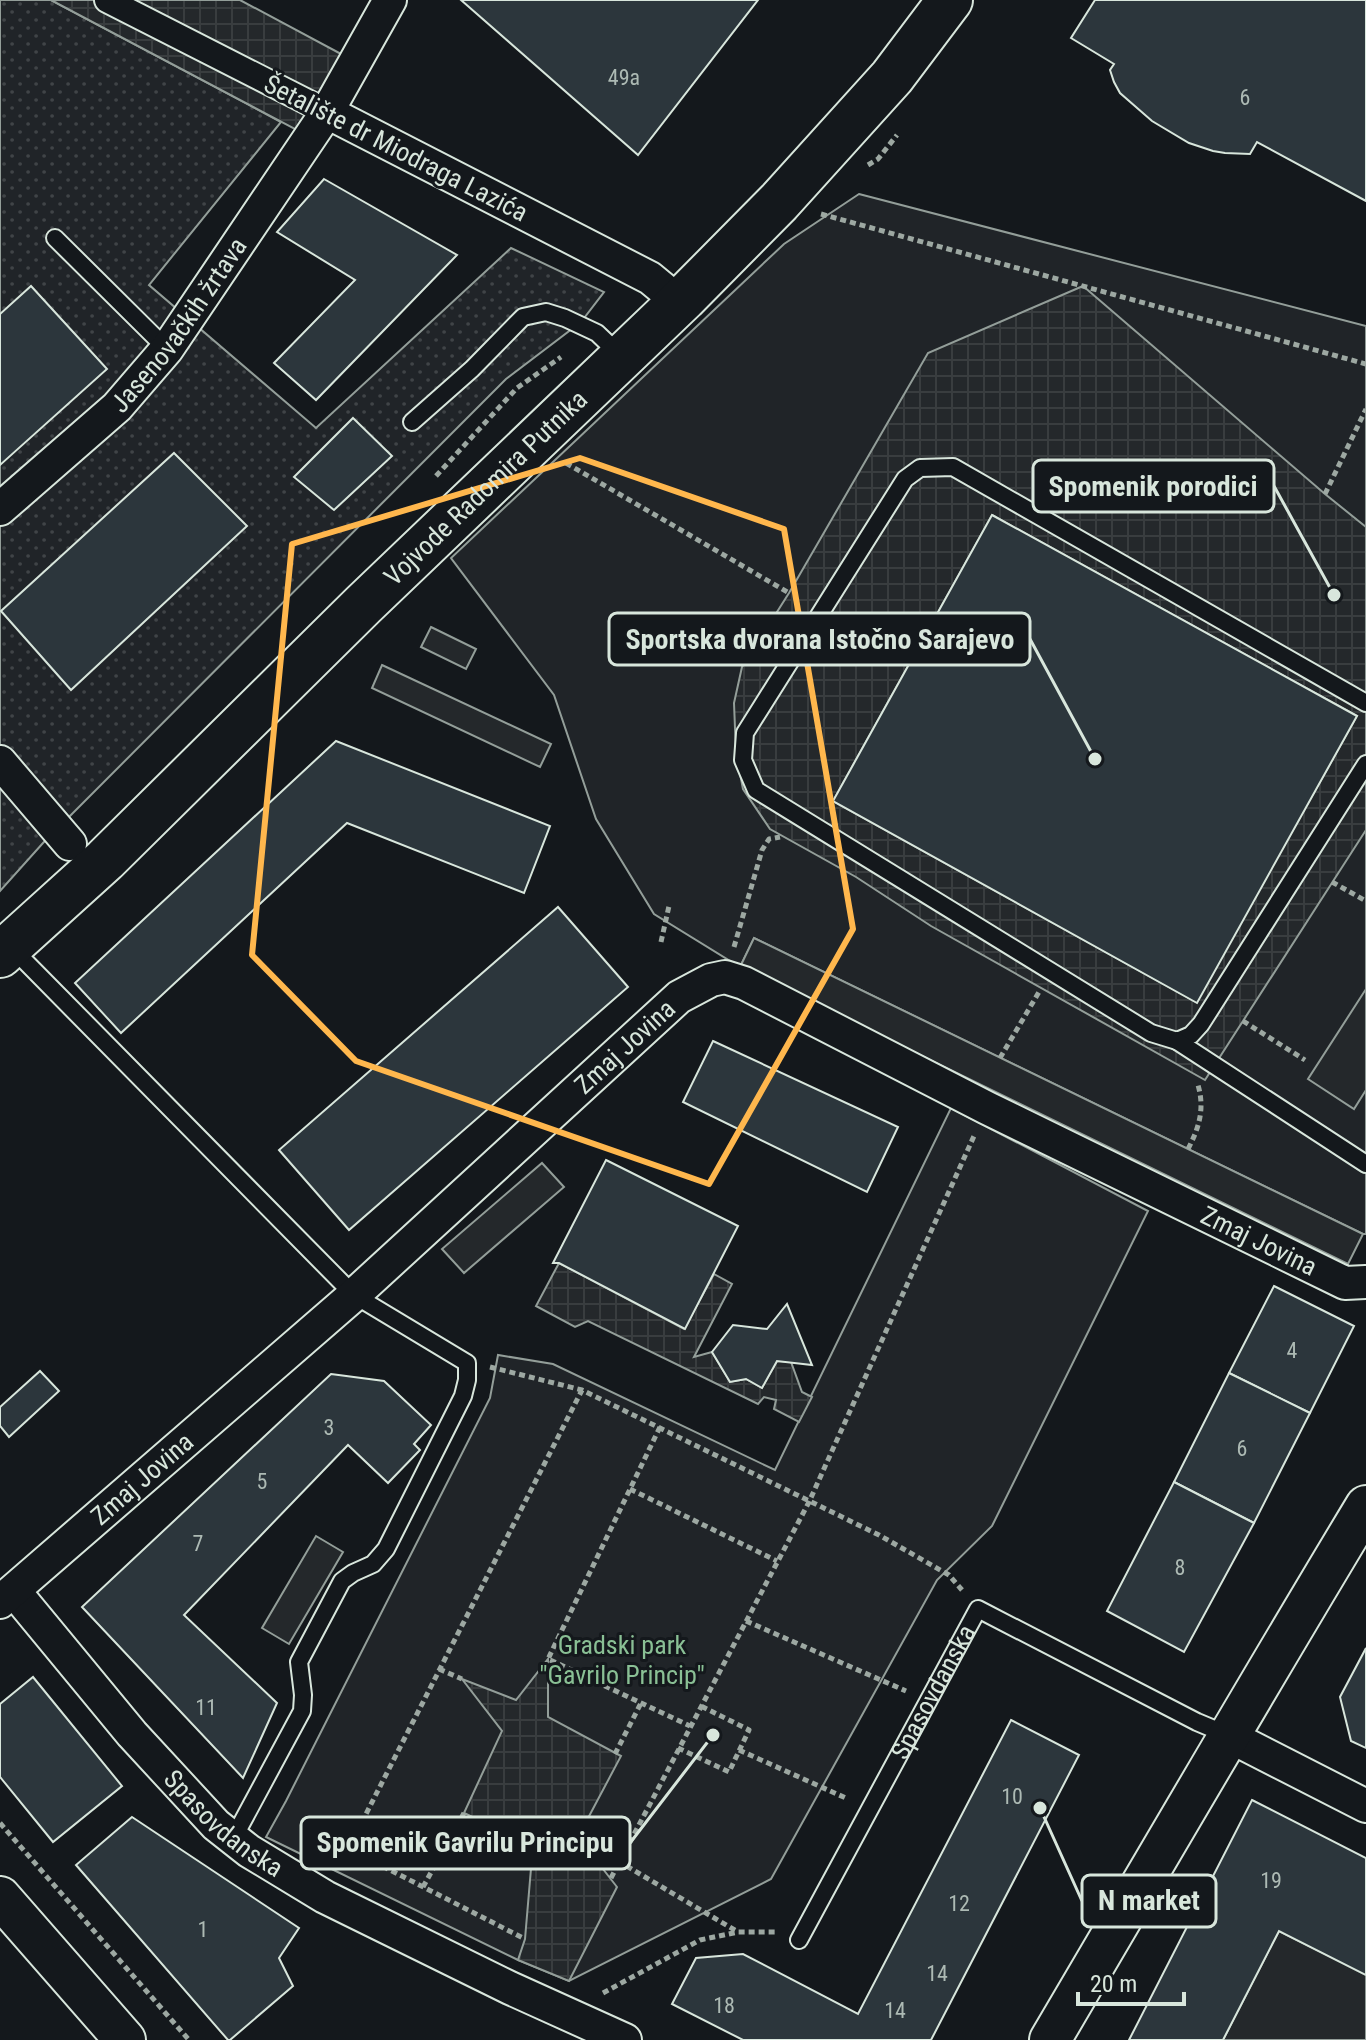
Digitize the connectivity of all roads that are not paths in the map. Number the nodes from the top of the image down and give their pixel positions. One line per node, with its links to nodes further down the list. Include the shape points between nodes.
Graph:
1 (107, 0): 4 (street, Šetalište dr Miodraga Lazića)
2 (390, 0): 4 (street, Jasenovačkih žrtava)
3 (950, 0): 6 (main road, Vojvode Radomira Putnika, via 892,77)
4 (327, 112): 6 (street, Šetalište dr Miodraga Lazića, via 650,278); 7 (street, Jasenovačkih žrtava)
5 (55, 238): 7 (lane)
6 (679, 302): 8 (main road, Vojvode Radomira Putnika)
7 (167, 349): 10 (street, Jasenovačkih žrtava, via 117,407)
8 (622, 357): 9 (lane, via 597,333 565,318 546,312 523,317); 15 (main road, Vojvode Radomira Putnika, via 105,860)
9 (412, 422)
10 (0, 509)
11 (1366, 703): 16 (lane, via 953,467 920,468 905,479 745,733 743,760 756,790 1151,1033)
12 (0, 762): 14 (street)
13 (1366, 764): 16 (lane, via 1201,1024)
14 (70, 844)
15 (5, 950): 19 (lane)
16 (1177, 1041): 17 (lane)
17 (1366, 1164)
18 (1366, 1282): 19 (street, Zmaj Jovina, via 1345,1283 725,977 679,997)
19 (354, 1295): 21 (street, Zmaj Jovina); 24 (lane, via 467,1363 467,1380 386,1549 373,1564 342,1581 299,1662 302,1711)
20 (1366, 1506): 22 (street)
21 (7, 1596): 24 (street, Spasovdanska)
22 (1229, 1736): 23 (street, Spasovdanska); 26 (lane, Spasovdanska, via 978,1609); 29 (street)
23 (1366, 1806)
24 (233, 1839): 28 (street, Spasovdanska, via 325,1897)
25 (0, 1897): 27 (street)
26 (799, 1940)
27 (125, 2040)
28 (625, 2040)
29 (1050, 2040)

